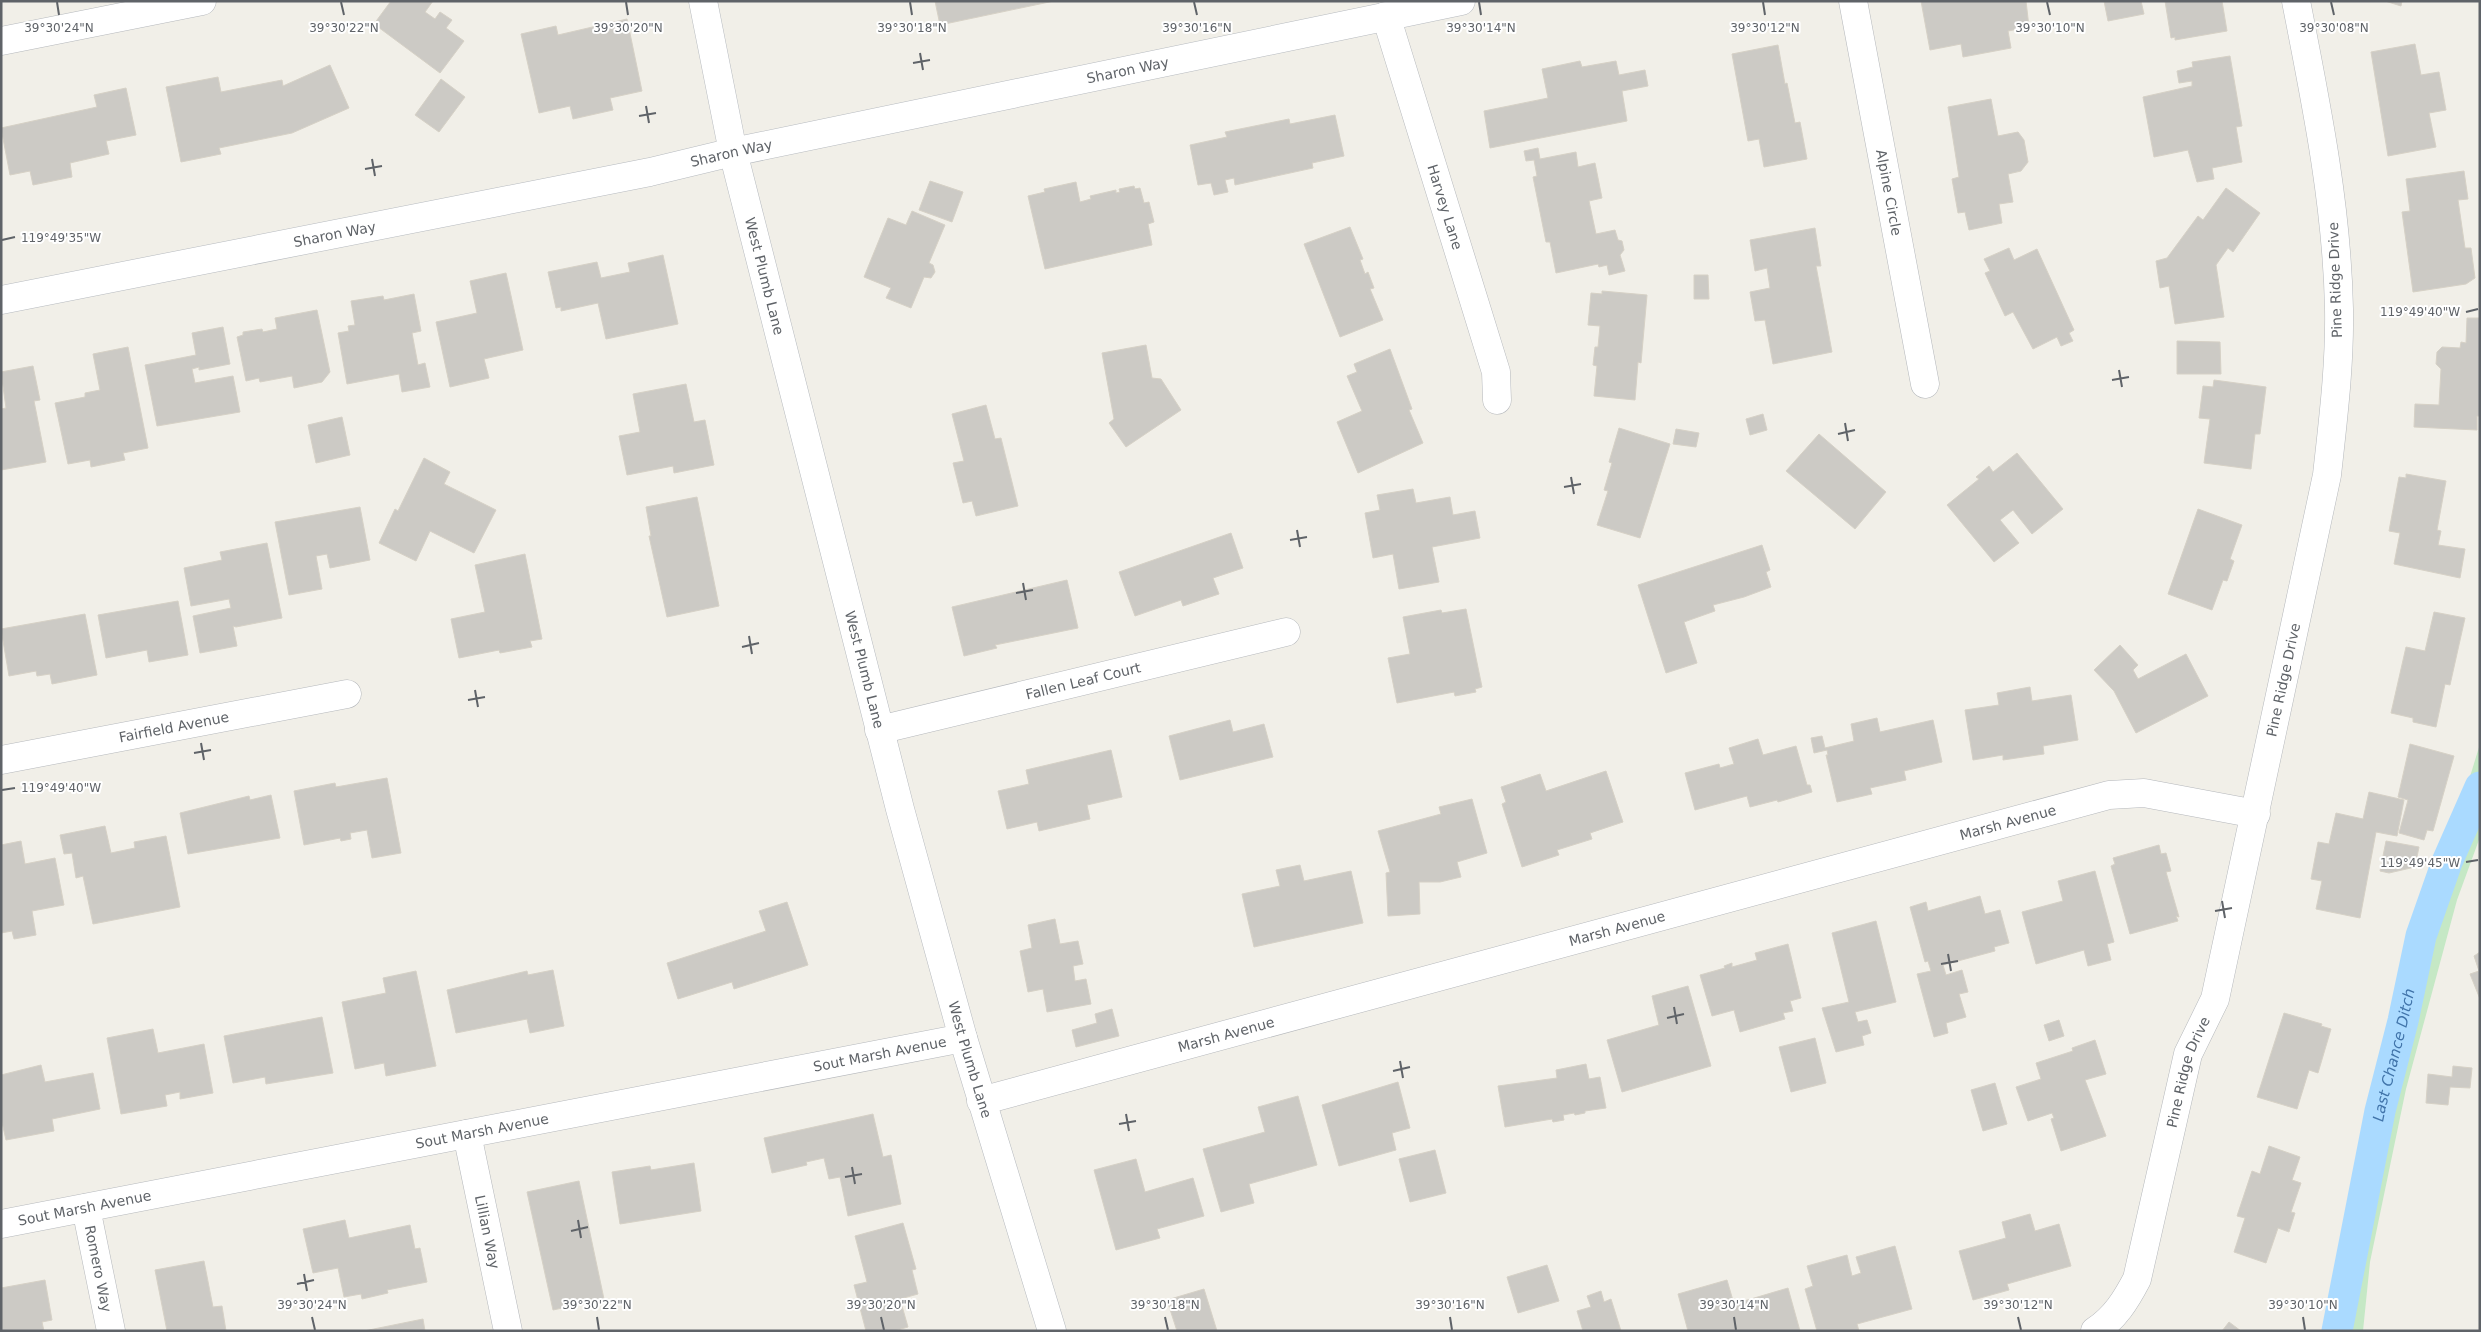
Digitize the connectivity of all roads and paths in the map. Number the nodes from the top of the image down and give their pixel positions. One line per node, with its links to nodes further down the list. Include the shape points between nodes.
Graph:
1 (202, 1): 7 (street)
2 (703, 1): 8 (street, West Plumb Lane)
3 (1461, 1): 6 (street, Sharon Way)
4 (1852, 1): 10 (street, Alpine Circle)
5 (2296, 1): 16 (street, Pine Ridge Drive, via 2323,144 2334,224 2339,309 2336,394 2327,475)
6 (1386, 16): 8 (street, Sharon Way); 11 (street, Harvey Lane, via 1496,372)
7 (1, 41)
8 (733, 152): 9 (street, Sharon Way, via 650,172); 14 (street, West Plumb Lane)
9 (1, 300)
10 (1925, 384)
11 (1498, 400)
12 (1286, 632): 14 (street, Fallen Leaf Court)
13 (347, 694): 15 (street, Fairfield Avenue)
14 (879, 730): 17 (street, West Plumb Lane)
15 (1, 760)
16 (2256, 814): 18 (street, Marsh Avenue, via 2144,793 2109,795); 25 (street, Pine Ridge Drive, via 2215,999 2188,1054 2137,1279 2124,1305)
17 (963, 1038): 18 (street, West Plumb Lane); 19 (street, Sout Marsh Avenue)
18 (981, 1101): 24 (street, West Plumb Lane)
19 (467, 1134): 20 (street, Sout Marsh Avenue); 23 (street, Lillian Way)
20 (86, 1208): 21 (street, Sout Marsh Avenue); 22 (street, Romero Way)
21 (1, 1224)
22 (111, 1331)
23 (508, 1331)
24 (1052, 1331)
25 (2095, 1331)

